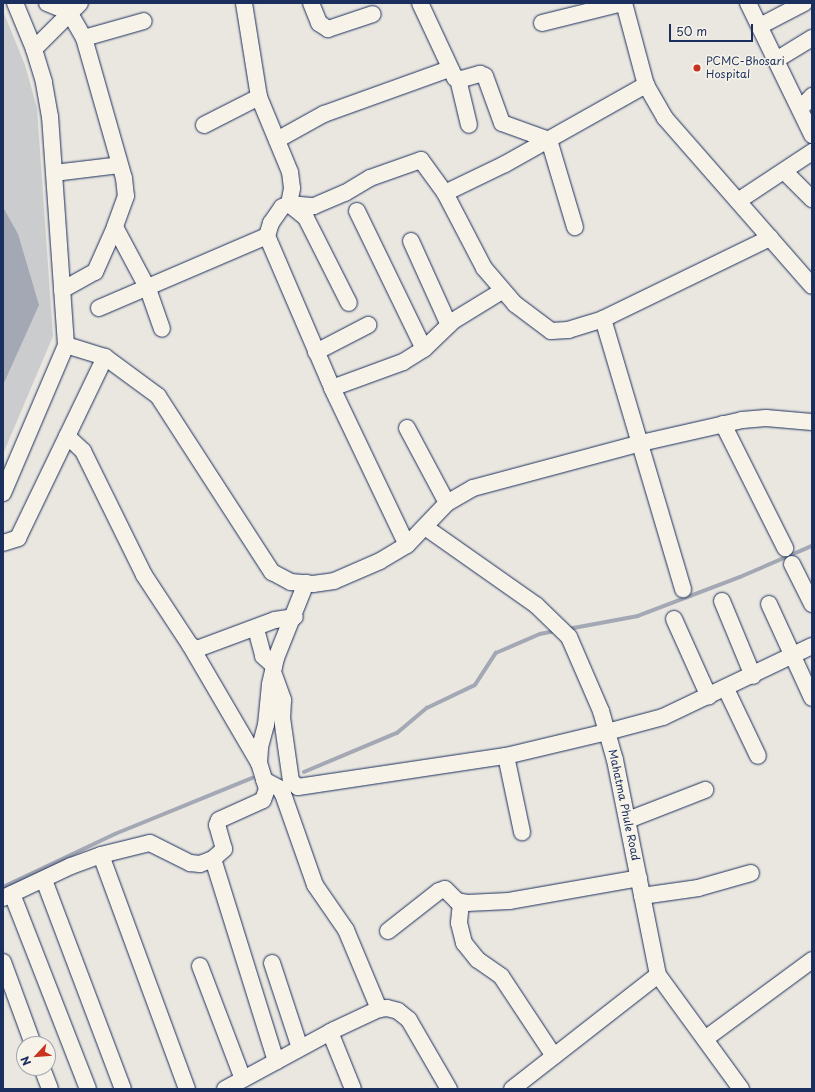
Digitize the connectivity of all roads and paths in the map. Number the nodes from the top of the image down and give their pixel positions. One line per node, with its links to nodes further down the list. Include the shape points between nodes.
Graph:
1 (47, 3): 9 (street)
2 (244, 3): 21 (street)
3 (312, 3): 10 (street, via 319,23 328,29)
4 (420, 3): 18 (street)
5 (623, 3): 12 (street); 19 (street)
6 (748, 3): 13 (street)
7 (804, 3): 13 (street)
8 (16, 4): 16 (street)
9 (74, 8): 14 (street); 16 (street)
10 (373, 14)
11 (144, 21): 14 (street)
12 (542, 23)
13 (760, 26): 17 (street)
14 (84, 38): 29 (street)
15 (812, 38): 17 (street)
16 (34, 50): 31 (street, via 44,82 50,117)
17 (776, 60): 22 (street)
18 (453, 74): 24 (street); 26 (street, via 324,114); 27 (street, via 486,76 502,123)
19 (646, 85): 27 (street); 34 (street, via 665,118)
20 (812, 96): 22 (street)
21 (259, 97): 23 (street); 26 (street)
22 (800, 109): 25 (street)
23 (204, 125)
24 (469, 125)
25 (812, 135)
26 (277, 140): 35 (street, via 290,172 292,188)
27 (548, 140): 32 (street); 38 (street)
28 (812, 152): 30 (street)
29 (120, 165): 31 (street); 37 (street, via 126,196)
30 (784, 170): 33 (street); 34 (street)
31 (54, 173): 44 (street)
32 (445, 193): 35 (street, via 421,160 370,178 345,193 314,206); 45 (street, via 484,268)
33 (812, 199)
34 (738, 201): 40 (street)
35 (289, 204): 39 (street, via 282,207 271,223); 46 (street, via 306,218)
36 (357, 211): 53 (street)
37 (115, 227): 43 (street); 44 (street, via 95,272)
38 (575, 227)
39 (267, 236): 43 (street); 54 (street)
40 (770, 238): 42 (street); 48 (street)
41 (411, 241): 49 (street)
42 (812, 286)
43 (148, 288): 47 (street); 51 (street)
44 (62, 290): 52 (street)
45 (502, 291): 48 (street, via 551,331 568,330); 49 (street)
46 (349, 303)
47 (99, 308)
48 (603, 319): 61 (street)
49 (449, 325): 53 (street)
50 (368, 326): 54 (street)
51 (162, 329)
52 (66, 345): 55 (street); 62 (street)
53 (424, 349): 56 (street, via 403,362)
54 (316, 352): 56 (street)
55 (105, 357): 60 (street); 69 (street, via 158,396 272,572 291,582)
56 (332, 388): 66 (street)
57 (812, 422): 58 (street, via 766,418)
58 (723, 424): 61 (street); 67 (street)
59 (408, 428): 63 (street)
60 (67, 436): 65 (street, via 18,538); 77 (street, via 83,452 144,575)
61 (641, 443): 63 (street, via 473,488); 70 (street)
62 (3, 493)
63 (447, 503): 64 (street)
64 (425, 527): 66 (street); 85 (street, Mahatma Phule Road, via 536,605 569,637)
65 (3, 543)
66 (407, 545): 69 (street, via 334,581)
67 (785, 548)
68 (792, 564): 73 (street)
69 (306, 584): 74 (street)
70 (683, 589)
71 (722, 601): 81 (street)
72 (769, 604): 79 (street)
73 (812, 604)
74 (295, 617): 76 (street, via 275,620); 80 (street)
75 (674, 619): 83 (street)
76 (256, 629): 77 (street, via 197,649); 80 (street, via 263,656)
77 (190, 645): 88 (street)
78 (812, 646): 79 (street)
79 (792, 657): 81 (street); 84 (street)
80 (273, 669): 86 (street, via 283,700 282,718 291,781 298,788); 88 (street, via 266,725 260,747)
81 (753, 676): 82 (street)
82 (726, 689): 83 (street); 87 (street)
83 (709, 697): 85 (street, via 663,717)
84 (812, 698)
85 (607, 732): 86 (street); 91 (street, Mahatma Phule Road)
86 (506, 756): 92 (street)
87 (758, 756)
88 (260, 763): 89 (street)
89 (264, 780): 94 (street, via 267,789 263,800 219,820 217,825 224,849); 107 (street, via 279,788 283,794 315,885 346,930)
90 (705, 790): 91 (street)
91 (628, 820): 96 (street, Mahatma Phule Road)
92 (522, 832)
93 (101, 855): 94 (street, via 150,843 190,863 200,864); 97 (street); 119 (street)
94 (213, 859): 113 (street)
95 (751, 873): 99 (street, via 698,888)
96 (639, 878): 99 (street, Mahatma Phule Road); 100 (street, via 509,901)
97 (44, 880): 98 (street); 118 (street)
98 (7, 896): 117 (street)
99 (642, 896): 106 (street, Mahatma Phule Road)
100 (461, 903): 101 (street, via 448,890 439,891); 112 (street, via 459,923 464,943 478,960 500,976)
101 (388, 931)
102 (812, 960): 110 (street)
103 (3, 962): 109 (street)
104 (272, 963): 111 (street)
105 (200, 966): 115 (street)
106 (658, 975): 110 (street); 112 (street)
107 (379, 1009): 108 (street); 122 (street, via 398,1011 410,1020)
108 (330, 1032): 111 (street); 121 (street)
109 (30, 1036)
110 (705, 1039): 124 (street)
111 (300, 1048): 113 (street)
112 (554, 1056): 123 (street)
113 (276, 1062): 115 (street)
114 (45, 1076): 116 (street)
115 (243, 1079): 120 (street)
116 (50, 1089)
117 (88, 1089)
118 (123, 1089)
119 (187, 1089)
120 (225, 1089)
121 (353, 1089)
122 (449, 1089)
123 (512, 1089)
124 (741, 1089)

